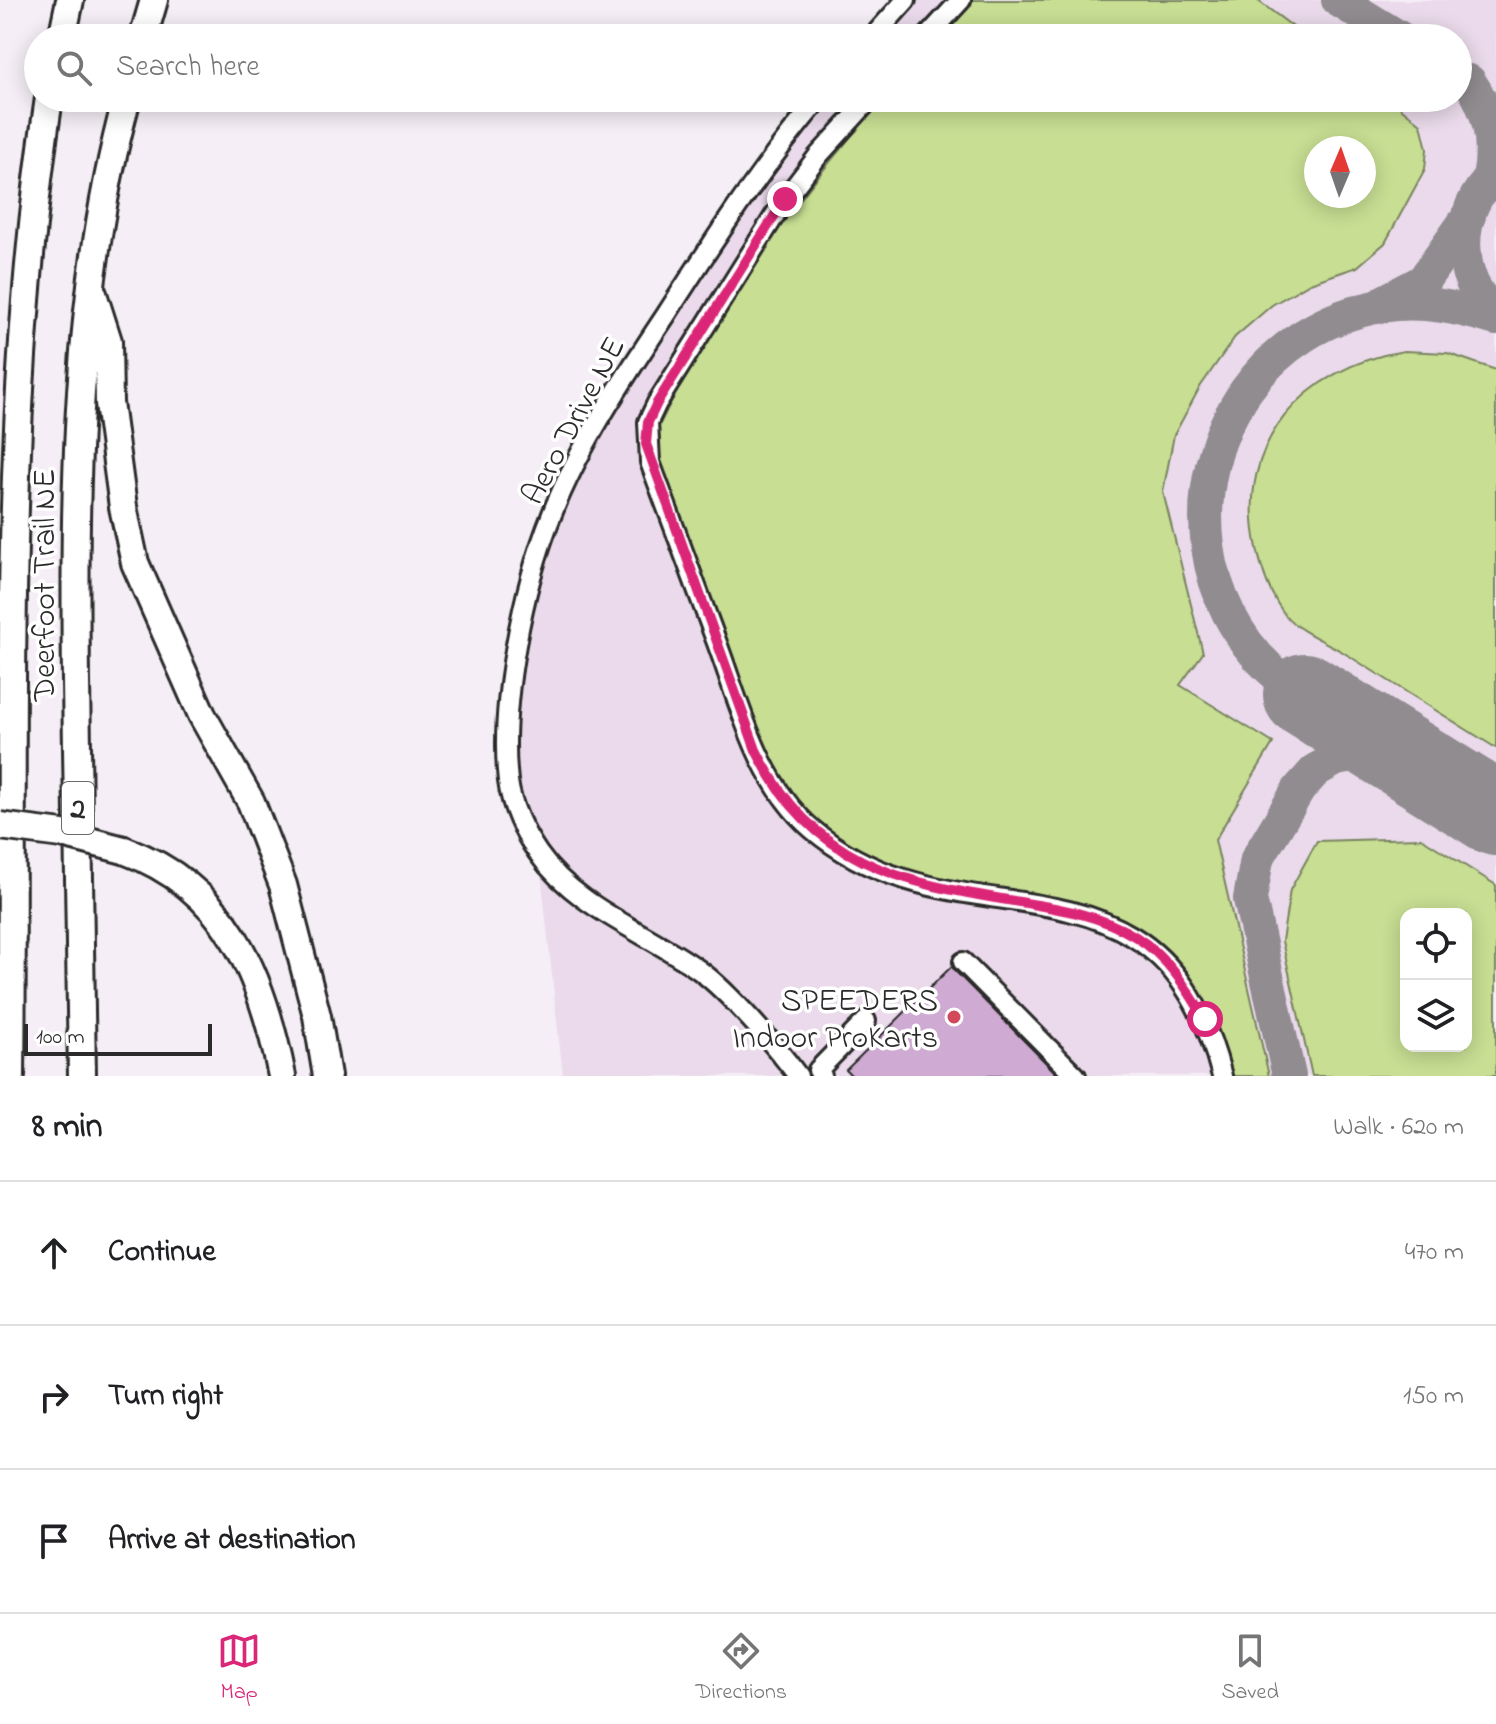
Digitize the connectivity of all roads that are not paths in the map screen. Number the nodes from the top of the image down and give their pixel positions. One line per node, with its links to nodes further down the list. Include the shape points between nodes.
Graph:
1 (70, 0): 5 (highway)
2 (154, 0): 6 (highway)
3 (906, 0): 7 (street)
4 (961, 0): 8 (street)
5 (65, 24)
6 (147, 24)
7 (885, 24)
8 (939, 24)
9 (46, 112): 19 (highway, Deerfoot Trail NE, via 8,394)
10 (124, 112): 13 (highway, Deerfoot Trail NE / 2)
11 (809, 112): 22 (street, Aero Drive NE, via 747,189 569,476 551,517 520,633 506,740 508,784 520,822 539,855 597,907 701,971)
12 (858, 112): 24 (street, via 785,199 648,422 650,462 756,750 791,807 840,849 900,876 962,893 1073,911 1137,937 1163,958 1188,990 1205,1019)
13 (90, 283): 20 (highway, Deerfoot Trail NE / 2, via 78,401 75,539); 21 (highway, via 108,341 111,418 135,563 202,715 251,802 283,885)
14 (0, 826): 17 (highway, bridge, via 124,850 183,882 246,955 268,1011)
15 (963, 962): 23 (street)
16 (866, 1021): 18 (street)
17 (278, 1067)
18 (818, 1074)
19 (11, 1076)
20 (82, 1076)
21 (327, 1076)
22 (798, 1076)
23 (1076, 1076)
24 (1222, 1076)

